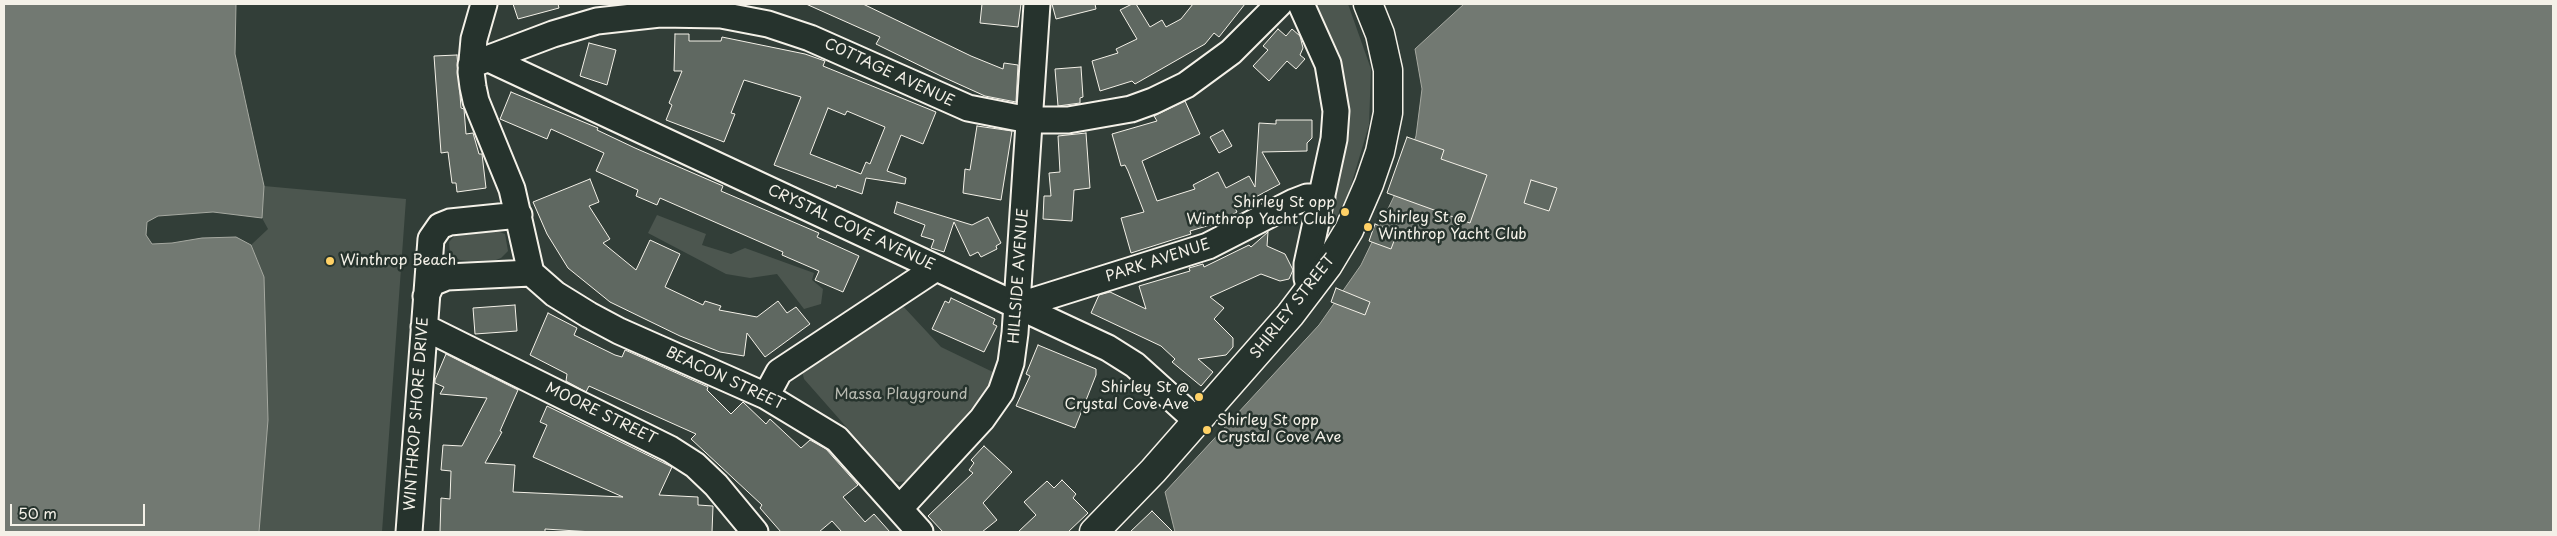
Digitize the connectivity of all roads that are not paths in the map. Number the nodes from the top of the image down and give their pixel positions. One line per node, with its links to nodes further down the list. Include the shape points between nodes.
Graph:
1 (484, 4): 6 (street, via 475,31)
2 (1037, 4): 7 (street, HILLSIDE AVENUE)
3 (1279, 4): 7 (street, COTTAGE AVENUE, via 1220,61 1163,97 1106,115 1074,120)
4 (1301, 4): 8 (street, via 1328,64 1336,101 1334,139)
5 (1368, 4): 12 (main road, SHIRLEY STREET, via 1380,34 1388,70 1389,97 1384,133 1358,213)
6 (480, 62): 7 (street, COTTAGE AVENUE, via 568,29 613,18 660,14 721,15 751,20 804,36 962,106); 9 (street, via 476,101 512,189); 10 (street, CRYSTAL COVE AVENUE)
7 (1029, 120): 14 (street, HILLSIDE AVENUE)
8 (1322, 197): 12 (street, via 1307,271); 14 (street, PARK AVENUE, via 1307,197 1294,202 1203,248)
9 (519, 215): 11 (street); 13 (street, WINTHROP SHORE DRIVE, via 450,222 440,226 430,244)
10 (936, 268): 14 (street, CRYSTAL COVE AVENUE); 16 (street, via 779,372)
11 (531, 273): 13 (street, WINTHROP SHORE DRIVE, via 447,277 432,283); 16 (street, BEACON STREET, via 555,294 603,322)
12 (1310, 290): 17 (main road, SHIRLEY STREET)
13 (426, 296): 15 (street, WINTHROP SHORE DRIVE)
14 (1017, 306): 17 (street, CRYSTAL COVE AVENUE, via 1124,358); 18 (street, HILLSIDE AVENUE, via 1013,354 1001,392 982,419)
15 (424, 327): 19 (street, WINTHROP SHORE DRIVE); 20 (street, MOORE STREET, via 670,448 711,480)
16 (766, 396): 18 (street, BEACON STREET, via 837,439)
17 (1197, 421): 22 (main road, SHIRLEY STREET)
18 (900, 508): 21 (street, BEACON STREET)
19 (409, 532)
20 (755, 532)
21 (920, 532)
22 (1094, 532)

